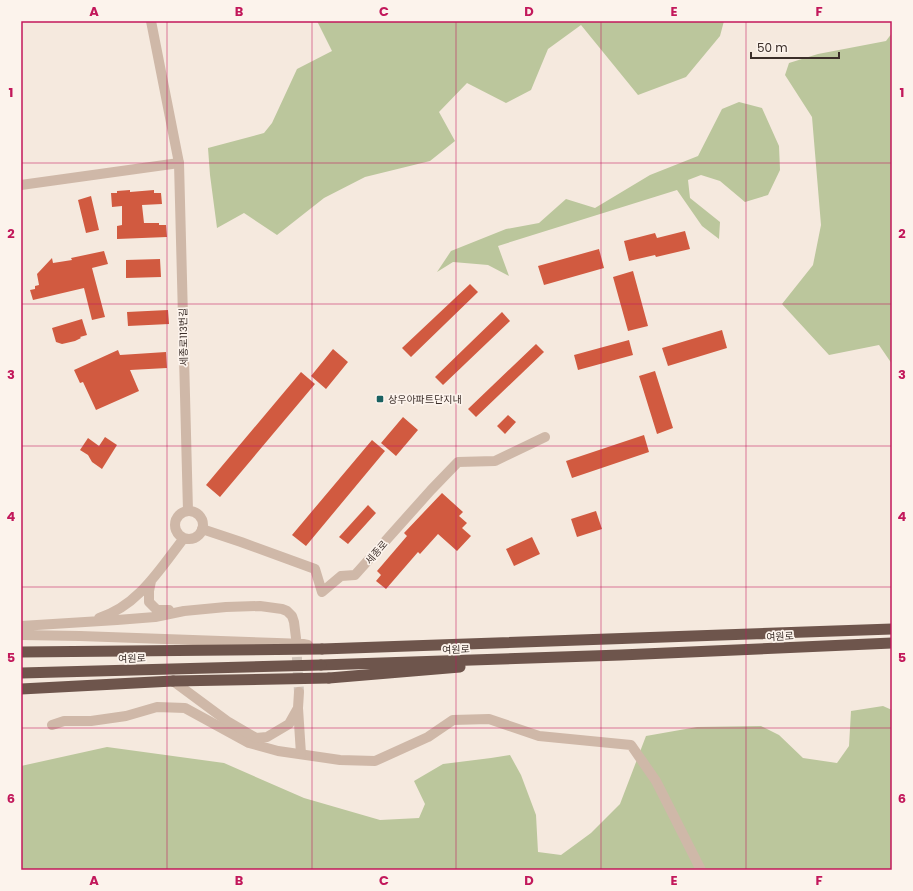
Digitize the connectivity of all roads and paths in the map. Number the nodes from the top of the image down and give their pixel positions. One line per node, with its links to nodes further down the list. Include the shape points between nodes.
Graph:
1 (151, 21): 2 (street, 세종로113번길)
2 (179, 163): 3 (street); 5 (street, 세종로113번길)
3 (21, 185)
4 (545, 437): 6 (street, 세종로, via 495,460 458,462 355,575 341,576 322,592 315,568)
5 (188, 511): 6 (street, via 200,516); 7 (street, via 180,515 175,523 177,532)
6 (202, 529): 7 (street, via 193,538)
7 (184, 538): 8 (street)
8 (151, 581): 9 (street, via 150,602 158,610); 10 (street, via 128,603 108,615)
9 (184, 611): 10 (street, via 155,617); 14 (street, via 260,606 282,609 292,616)
10 (84, 623): 11 (street)
11 (21, 626)
12 (892, 629): 16 (highway, 여원로)
13 (21, 635): 16 (street, bridge, via 303,644)
14 (296, 638)
15 (892, 644): 18 (highway, 여원로)
16 (322, 649): 17 (highway, 여원로, bridge)
17 (21, 652)
18 (621, 655): 19 (highway, 여원로, bridge); 20 (highway, bridge, via 329,678)
19 (21, 673)
20 (173, 681): 21 (highway); 25 (street)
21 (21, 690)
22 (299, 692): 23 (street)
23 (298, 708): 25 (street, via 289,724 267,736); 27 (street)
24 (52, 725): 26 (street, via 64,721 91,722 157,708 185,708 249,743)
25 (256, 738): 26 (street)
26 (278, 751): 27 (street)
27 (301, 754): 28 (street, via 340,760 375,761 428,737 453,720 489,720 539,736 631,745 656,781)
28 (701, 870)

